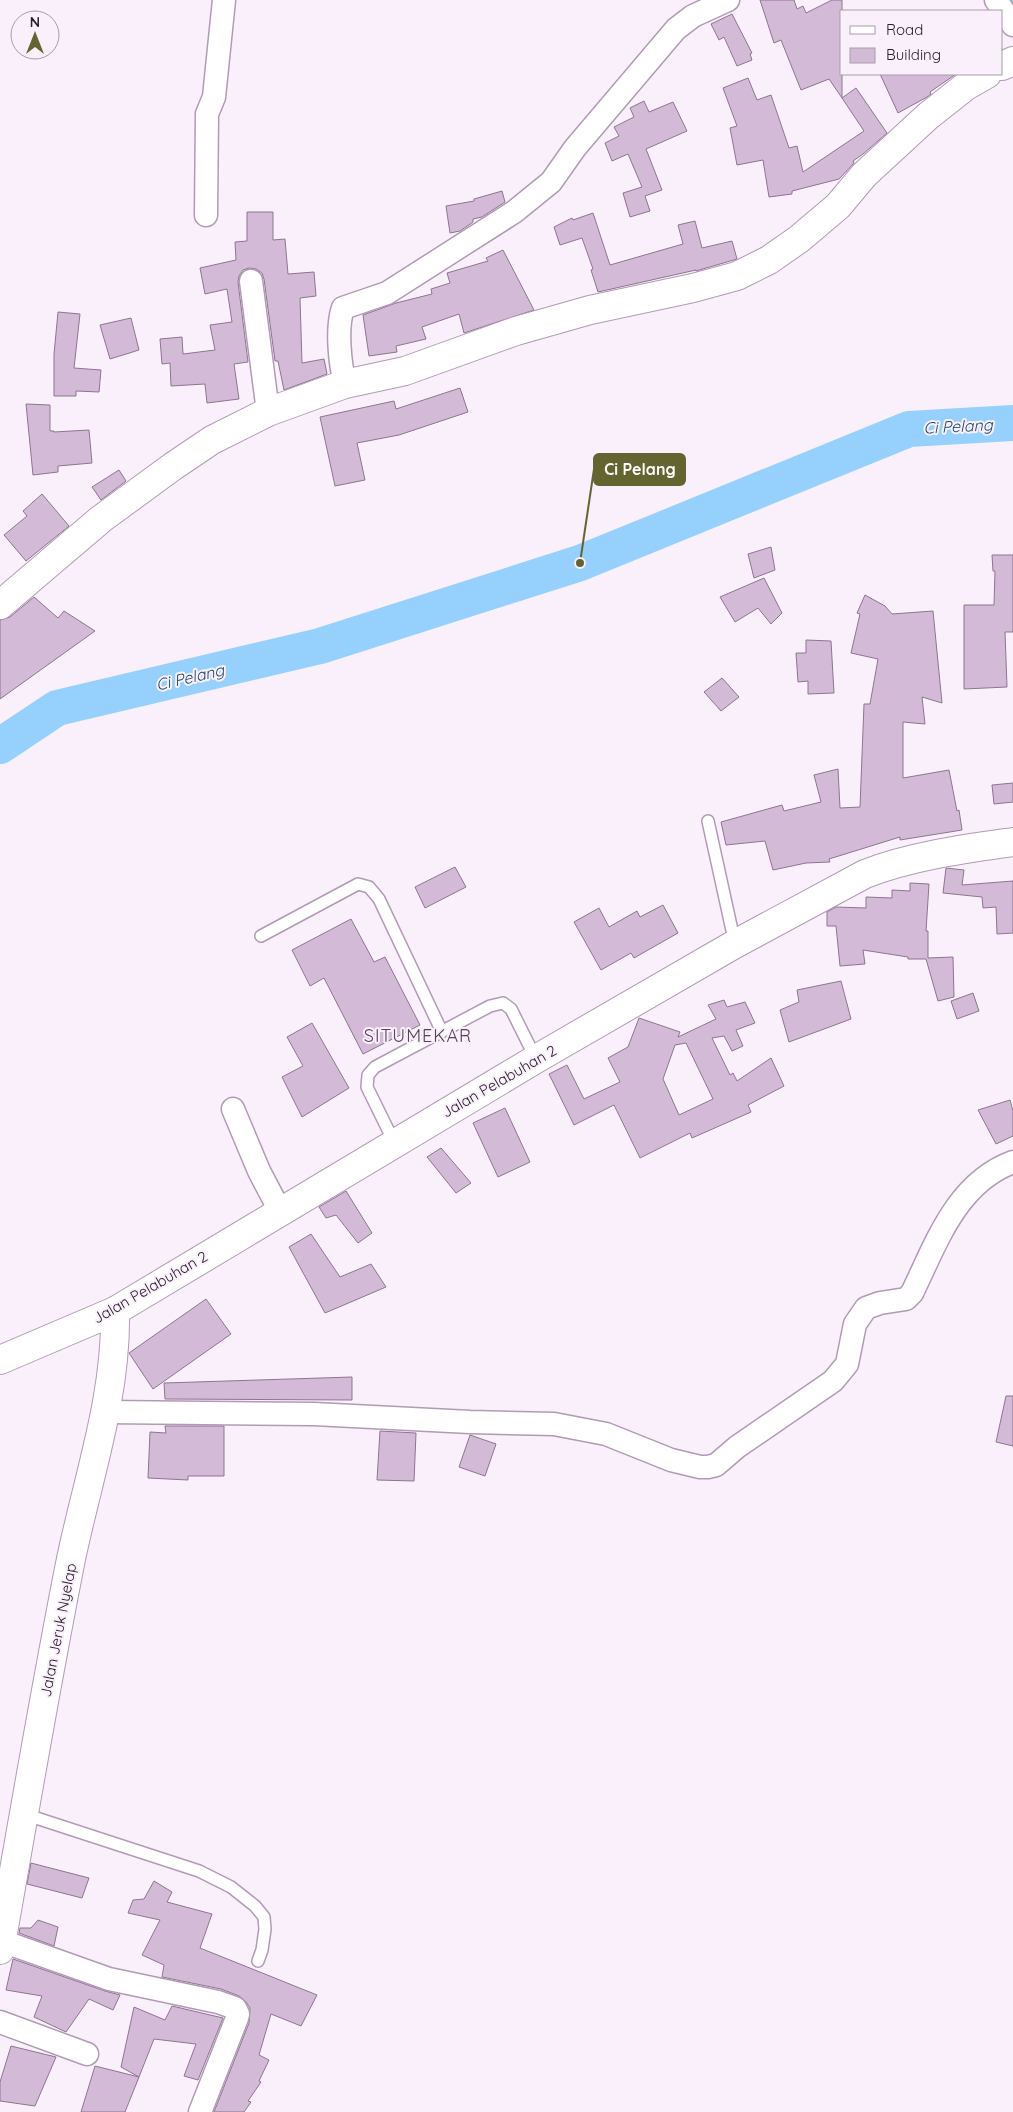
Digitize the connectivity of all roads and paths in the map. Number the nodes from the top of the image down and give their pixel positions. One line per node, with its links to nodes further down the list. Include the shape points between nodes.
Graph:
1 (224, 0): 6 (street, via 214,97 207,114)
2 (728, 0): 8 (street, via 693,16 676,29 551,182 514,212 387,293 343,308 340,342)
3 (996, 0): 4 (street)
4 (1013, 24)
5 (985, 75): 8 (street, via 928,116 864,175 838,206 799,239 769,260 737,276 590,310 405,371)
6 (206, 215)
7 (250, 281): 9 (street)
8 (345, 384): 9 (street)
9 (268, 412): 10 (street, via 212,440 164,472 101,519)
10 (0, 605)
11 (708, 821): 14 (lane)
12 (1013, 842): 14 (street, Jalan Pelabuhan 2, via 885,866)
13 (262, 936): 15 (lane, via 358,884 369,887 379,899)
14 (735, 944): 16 (street, Jalan Pelabuhan 2)
15 (442, 1032): 16 (lane, via 490,1006 503,1003 511,1009); 18 (lane, via 374,1067 368,1076 367,1087)
16 (536, 1059): 18 (street, Jalan Pelabuhan 2)
17 (233, 1109): 20 (street)
18 (394, 1142): 20 (street, Jalan Pelabuhan 2)
19 (1013, 1162): 23 (street, via 993,1171 971,1190 944,1225 912,1293 906,1299 866,1308 855,1324 847,1364 833,1381 716,1465 700,1467 678,1462 606,1434 554,1424 314,1414)
20 (280, 1211): 21 (street, Jalan Pelabuhan 2)
21 (115, 1311): 22 (street, Jalan Pelabuhan 2); 23 (street, Jalan Jeruk Nyelap, via 113,1363)
22 (0, 1360)
23 (105, 1412): 24 (street, Jalan Jeruk Nyelap, via 64,1596)
24 (24, 1814): 25 (street, Jalan Jeruk Nyelap); 26 (lane, via 199,1871 231,1888 264,1917 266,1929)
25 (1, 1946): 29 (street, via 109,1979 235,2008 237,2018)
26 (258, 1961)
27 (0, 2022): 28 (street)
28 (87, 2054)
29 (200, 2112)

